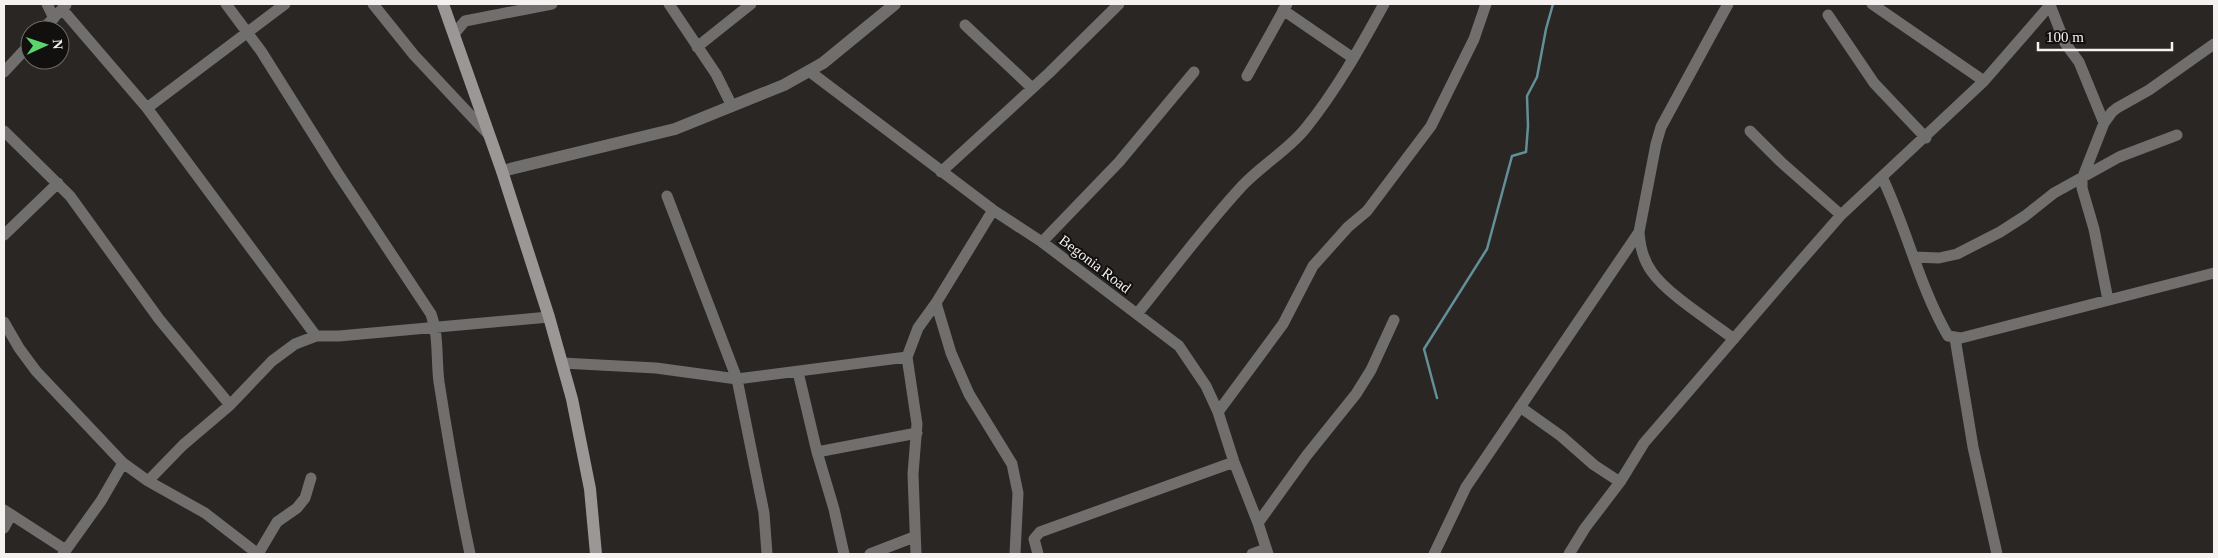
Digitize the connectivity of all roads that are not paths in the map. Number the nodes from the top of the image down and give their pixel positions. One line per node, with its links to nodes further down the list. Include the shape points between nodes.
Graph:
1 (47, 4): 17 (street)
2 (226, 4): 21 (street)
3 (285, 4): 21 (street)
4 (373, 4): 38 (street, via 414,55)
5 (443, 4): 22 (main road)
6 (552, 4): 22 (street, via 465,21)
7 (669, 4): 24 (street)
8 (751, 4): 24 (street)
9 (895, 4): 27 (street, via 824,63)
10 (1118, 4): 32 (street)
11 (1384, 4): 26 (street)
12 (1486, 4): 70 (street, via 1474,39 1431,126 1367,211 1313,266 1283,324)
13 (1728, 4): 49 (street, via 1661,127)
14 (1872, 4): 31 (street)
15 (2050, 4): 31 (street); 35 (street)
16 (1285, 7): 26 (street); 30 (street)
17 (61, 10): 19 (street); 34 (street)
18 (1828, 15): 40 (street, via 1874,84)
19 (52, 20)
20 (965, 25): 32 (street)
21 (248, 33): 34 (street); 60 (street, via 427,306)
22 (454, 34): 38 (main road)
23 (2214, 44): 35 (street, via 2150,90 2116,108)
24 (697, 47): 33 (street, via 716,74)
25 (20, 55): 28 (street)
26 (1353, 58): 56 (street, via 1305,130 1244,185 1195,240)
27 (808, 71): 33 (street, via 784,85); 42 (street, Begonia Road)
28 (4, 72)
29 (1194, 72): 51 (street, via 1119,162)
30 (1247, 76)
31 (1984, 81): 40 (street)
32 (1031, 87): 42 (street)
33 (732, 106): 41 (street, via 675,129)
34 (147, 108): 61 (street)
35 (2104, 123): 44 (street)
36 (4, 131): 45 (street)
37 (1750, 131): 48 (street)
38 (489, 135): 41 (main road)
39 (2177, 135): 44 (street, via 2119,157)
40 (1926, 138): 43 (street)
41 (502, 172): 57 (main road)
42 (941, 172): 47 (street, Begonia Road)
43 (1882, 177): 48 (street); 52 (street, via 1897,208)
44 (2082, 179): 52 (street, via 2054,194 2000,232 1957,254); 54 (street)
45 (58, 183): 50 (street); 68 (street)
46 (667, 196): 67 (street)
47 (993, 210): 51 (street, Begonia Road); 55 (street)
48 (1841, 215): 63 (street)
49 (1639, 232): 63 (street, via 1640,247 1652,273 1675,295); 69 (street)
50 (4, 235)
51 (1042, 242): 56 (street, Begonia Road)
52 (1914, 258): 62 (street, via 1933,310 1948,336)
53 (2214, 273): 54 (street)
54 (2108, 300): 62 (street)
55 (936, 303): 64 (street, via 918,328); 91 (street, via 969,394 1012,464 1018,493)
56 (1137, 314): 70 (street, Begonia Road, via 1179,346 1206,386)
57 (549, 317): 60 (street); 65 (main road)
58 (1394, 320): 79 (street, via 1372,370 1356,394)
59 (4, 322): 74 (street, via 36,371)
60 (436, 328): 61 (street); 85 (street, via 437,368 452,468)
61 (316, 336): 68 (street, via 295,344 272,361)
62 (1955, 338): 96 (street, via 1973,447)
63 (1734, 339): 77 (street, via 1644,443)
64 (906, 357): 66 (street); 71 (street)
65 (562, 363): 67 (street, via 656,368); 86 (main road, via 584,450)
66 (798, 372): 67 (street); 72 (street)
67 (737, 379): 87 (street, via 764,513)
68 (230, 405): 76 (street, via 183,445)
69 (1520, 407): 77 (street, via 1561,436 1594,466); 94 (street, via 1466,487)
70 (1218, 412): 73 (street, Begonia Road)
71 (917, 433): 72 (street); 81 (street, via 913,474)
72 (816, 452): 88 (street)
73 (1234, 462): 79 (street, Begonia Road); 92 (street, via 1040,532 1034,539)
74 (123, 463): 76 (street); 82 (street, via 101,501)
75 (311, 478): 84 (street, via 305,498 277,522)
76 (148, 481): 84 (street, via 205,513)
77 (1620, 482): 95 (street)
78 (7, 513): 80 (street); 82 (street)
79 (1258, 523): 83 (street, Begonia Road)
80 (4, 528)
81 (914, 537): 89 (street); 90 (street)
82 (64, 552)
83 (1267, 552): 93 (street)
84 (258, 554)
85 (470, 554)
86 (596, 554)
87 (767, 554)
88 (844, 554)
89 (870, 554)
90 (916, 554)
91 (1015, 554)
92 (1038, 554)
93 (1252, 554)
94 (1434, 554)
95 (1569, 554)
96 (1997, 554)

